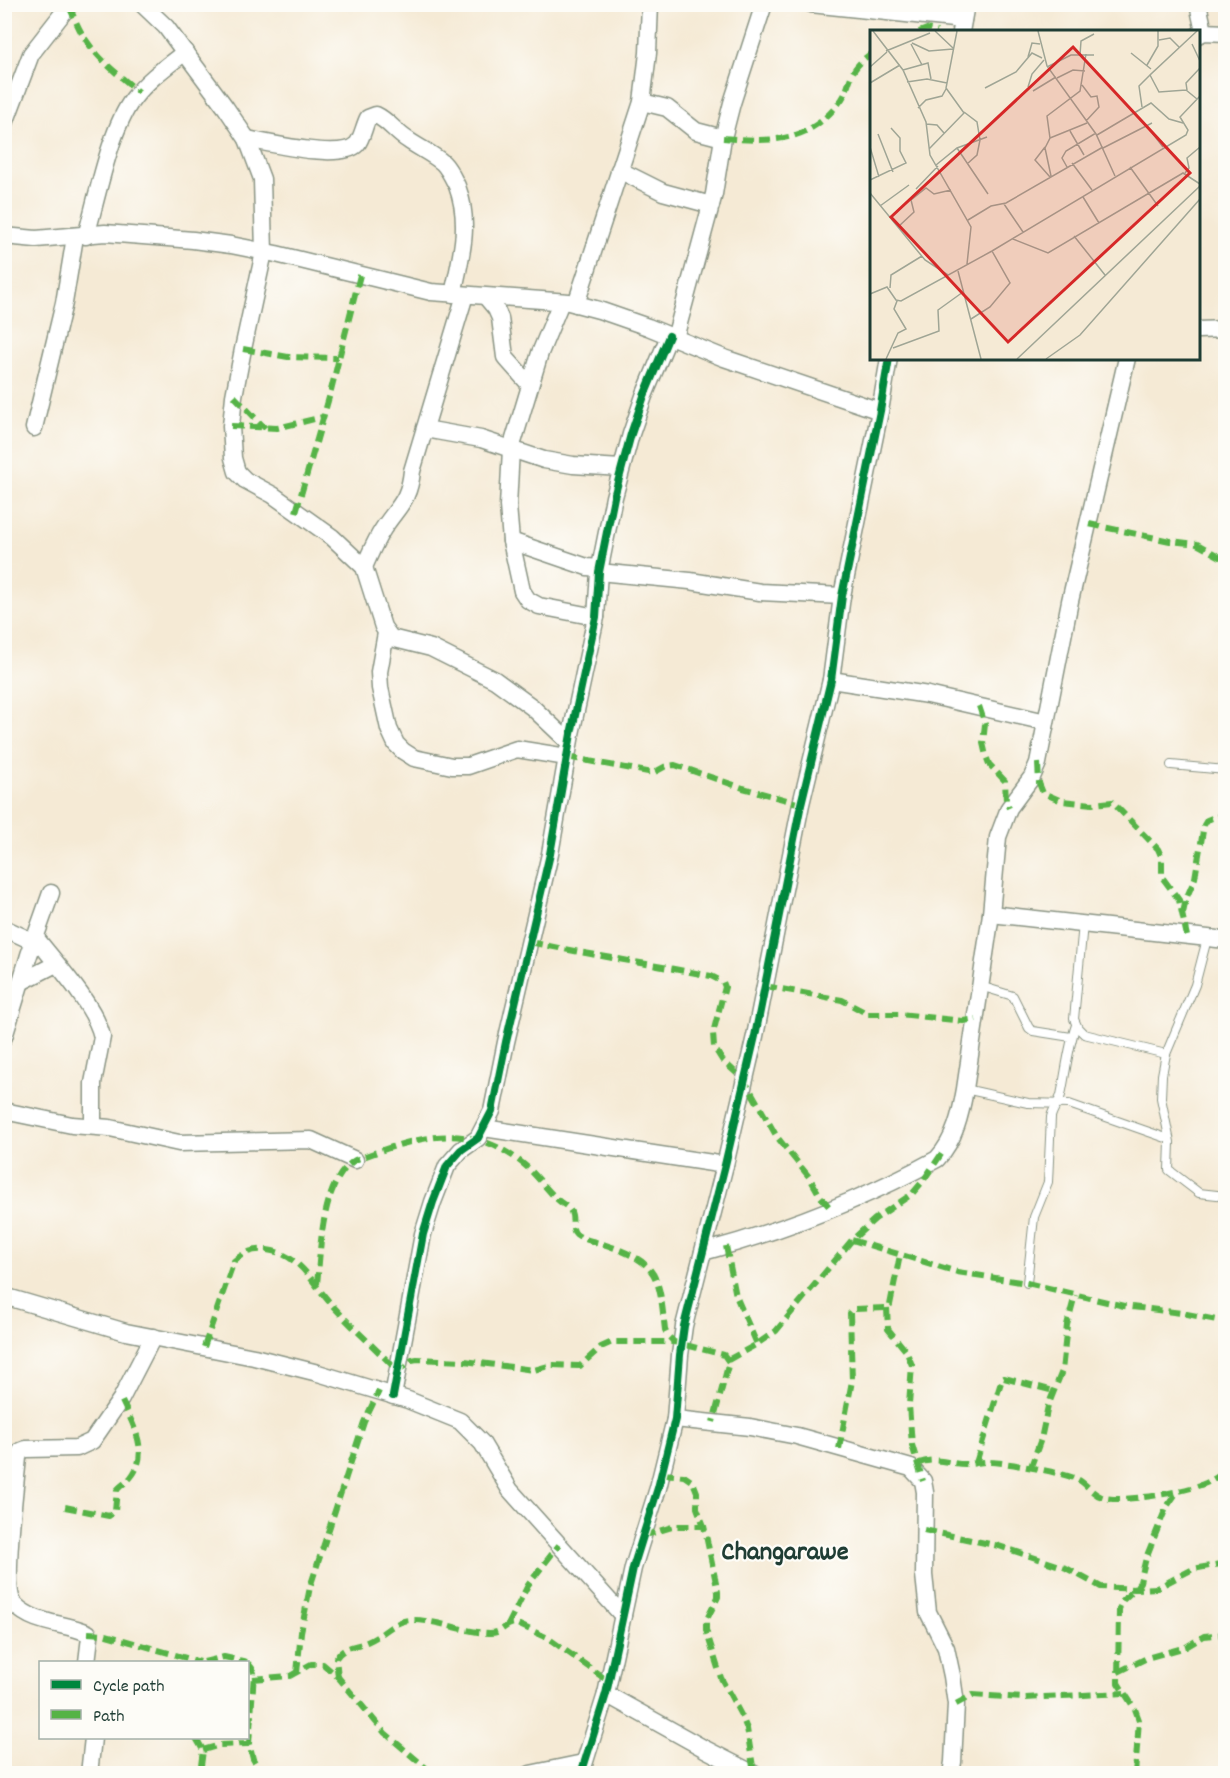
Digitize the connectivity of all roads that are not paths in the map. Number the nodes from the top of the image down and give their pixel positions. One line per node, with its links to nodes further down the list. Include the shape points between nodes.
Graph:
1 (70, 4): 12 (street, via 32,54)
2 (142, 4): 10 (street)
3 (650, 4): 11 (street)
4 (764, 4): 13 (street)
5 (812, 4): 7 (street)
6 (1198, 4): 8 (street)
7 (963, 19)
8 (1201, 33): 9 (street)
9 (1226, 33)
10 (185, 52): 14 (street); 18 (street, via 152,78 123,114)
11 (642, 102): 13 (street, via 667,108 696,131); 15 (street)
12 (4, 126)
13 (723, 138): 16 (street)
14 (247, 139): 19 (street, via 262,179); 20 (street, via 288,147 347,151 357,143 368,118 384,118 402,136 437,158 454,179 465,212)
15 (619, 170): 16 (street, via 663,192); 22 (street, via 610,203)
16 (711, 205): 25 (street)
17 (4, 236): 18 (street)
18 (80, 237): 19 (street, via 105,233 193,240); 30 (street)
19 (264, 252): 20 (street, via 431,292); 35 (street, via 234,396 230,436 237,472 332,537)
20 (459, 295): 21 (street); 31 (street)
21 (486, 297): 22 (street); 28 (street, via 500,318 505,357)
22 (569, 303): 25 (street); 28 (street, via 540,353)
23 (1226, 329): 24 (street)
24 (1200, 330)
25 (672, 337): 29 (street); 33 (street, via 644,396)
26 (888, 360): 29 (street)
27 (1127, 360): 41 (street)
28 (530, 385): 32 (street)
29 (880, 411): 37 (street)
30 (34, 428)
31 (425, 429): 32 (street); 35 (street, via 404,502 377,538)
32 (511, 449): 33 (street, via 544,460); 34 (street)
33 (621, 468): 36 (street)
34 (511, 541): 36 (street); 38 (street, via 522,591 528,600 539,606)
35 (364, 567): 39 (street)
36 (599, 570): 37 (street, via 760,592); 38 (street)
37 (842, 596): 40 (street)
38 (596, 617): 42 (street)
39 (386, 633): 42 (street, via 395,640 431,648 508,687 532,707); 42 (street, via 379,672 389,729 396,744 414,758 468,766 517,749)
40 (831, 680): 41 (street, via 928,694); 66 (street)
41 (1046, 722): 46 (street, via 1035,770 1009,808 998,837)
42 (568, 750): 63 (street, via 550,854 492,1111)
43 (1171, 765): 44 (lane)
44 (1226, 770)
45 (51, 893): 49 (street)
46 (991, 914): 47 (street); 54 (street)
47 (1083, 924): 50 (street); 55 (lane)
48 (4, 928): 49 (street)
49 (34, 939): 52 (street); 53 (street)
50 (1208, 939): 51 (street); 58 (lane, via 1195,985)
51 (1226, 940)
52 (56, 964): 53 (street); 62 (street, via 89,1007 102,1037 93,1083)
53 (21, 982): 56 (street)
54 (980, 986): 57 (lane, via 1013,996 1033,1031); 59 (street)
55 (1076, 1025): 57 (lane); 58 (lane, via 1084,1034)
56 (4, 1037)
57 (1071, 1037): 60 (lane, via 1060,1098)
58 (1166, 1054): 64 (lane, via 1160,1088)
59 (965, 1089): 60 (lane); 68 (street, via 953,1134 937,1159 815,1217)
60 (1055, 1105): 64 (lane, via 1069,1104); 69 (lane, via 1050,1124 1047,1182 1032,1226)
61 (4, 1111): 62 (street)
62 (93, 1126): 65 (street, via 178,1143 311,1140)
63 (484, 1128): 66 (street); 72 (street, via 447,1166 433,1202 423,1234)
64 (1169, 1139): 67 (lane, via 1170,1173 1199,1193)
65 (355, 1160)
66 (725, 1165): 68 (street)
67 (1226, 1196)
68 (703, 1252): 73 (street, via 684,1326)
69 (1027, 1283)
70 (4, 1296): 71 (street)
71 (153, 1337): 72 (street, via 254,1357); 74 (street, via 121,1399 92,1441 77,1448 21,1451)
72 (393, 1396): 75 (street, via 446,1414 470,1429 510,1490)
73 (675, 1419): 75 (street); 83 (street, via 797,1436 911,1468 920,1477 925,1492 924,1575 928,1612 946,1648 956,1704)
74 (10, 1494): 76 (street, via 10,1596 15,1605 45,1623 88,1633)
75 (623, 1616): 77 (street)
76 (87, 1661)
77 (606, 1694): 79 (street); 82 (street)
78 (93, 1739): 80 (street)
79 (582, 1768): 81 (street)
80 (89, 1773)
81 (530, 1773)
82 (750, 1773)
83 (951, 1773)

